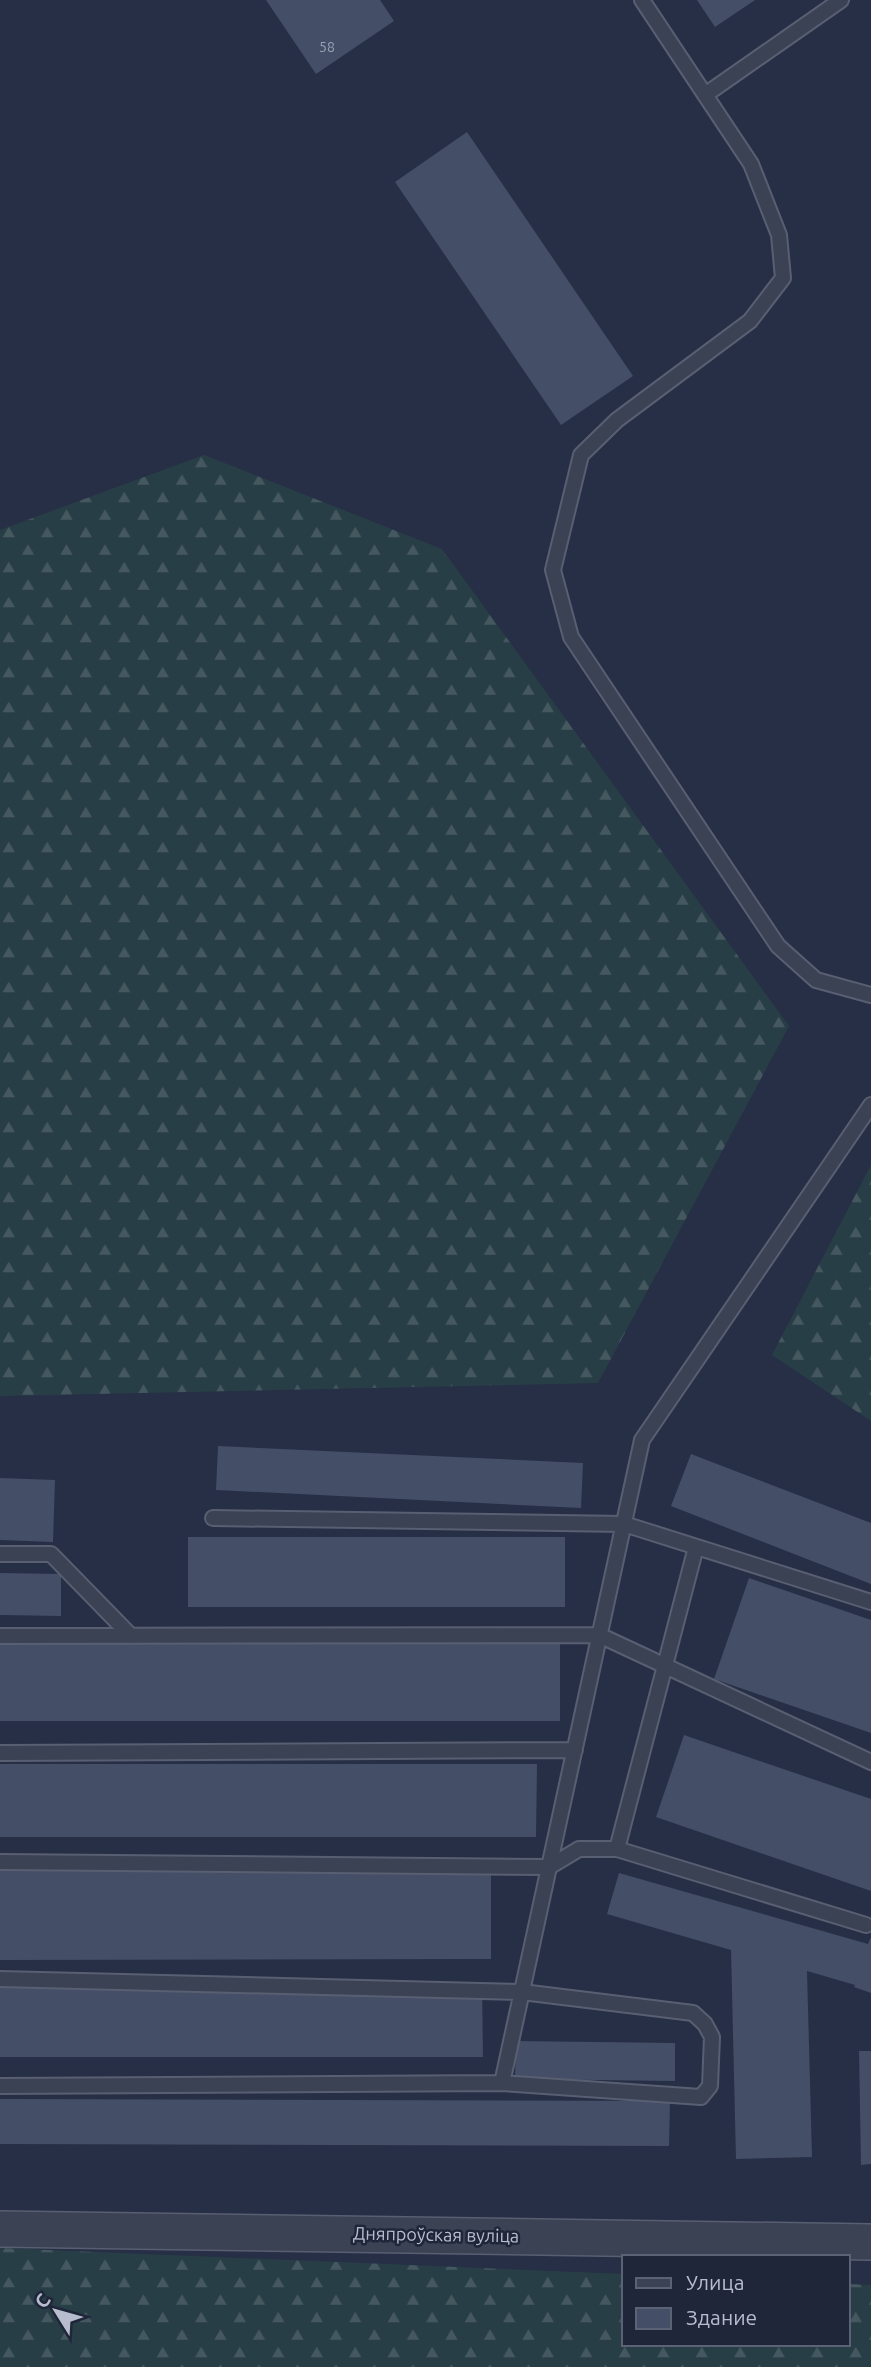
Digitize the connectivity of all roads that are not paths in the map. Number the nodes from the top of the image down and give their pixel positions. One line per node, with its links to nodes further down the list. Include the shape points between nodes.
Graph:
1 (642, 0): 3 (lane)
2 (841, 0): 3 (lane)
3 (705, 95): 4 (lane, via 751,164 779,235 783,278 750,321 617,420 581,455 554,570 571,637 778,946 816,979)
4 (871, 995)
5 (871, 1105): 7 (lane, via 642,1440)
6 (213, 1518): 7 (lane)
7 (624, 1524): 8 (lane); 11 (lane)
8 (696, 1547): 10 (lane); 14 (lane)
9 (0, 1554): 13 (lane, via 51,1554)
10 (871, 1602)
11 (599, 1635): 13 (lane); 14 (lane); 15 (lane)
12 (0, 1636): 13 (lane)
13 (131, 1636)
14 (666, 1666): 17 (lane); 18 (lane)
15 (575, 1750): 16 (lane); 20 (lane)
16 (0, 1753)
17 (871, 1762)
18 (617, 1849): 20 (lane, via 579,1849); 21 (lane)
19 (0, 1862): 20 (lane)
20 (549, 1867): 23 (lane)
21 (866, 1925)
22 (0, 1979): 23 (lane)
23 (522, 1992): 24 (lane); 24 (lane, via 694,2013 712,2038 710,2086 701,2097 682,2097)
24 (502, 2083): 25 (lane)
25 (0, 2086)
26 (0, 2229): 27 (street, Дняпроўская вуліца)
27 (871, 2242)

